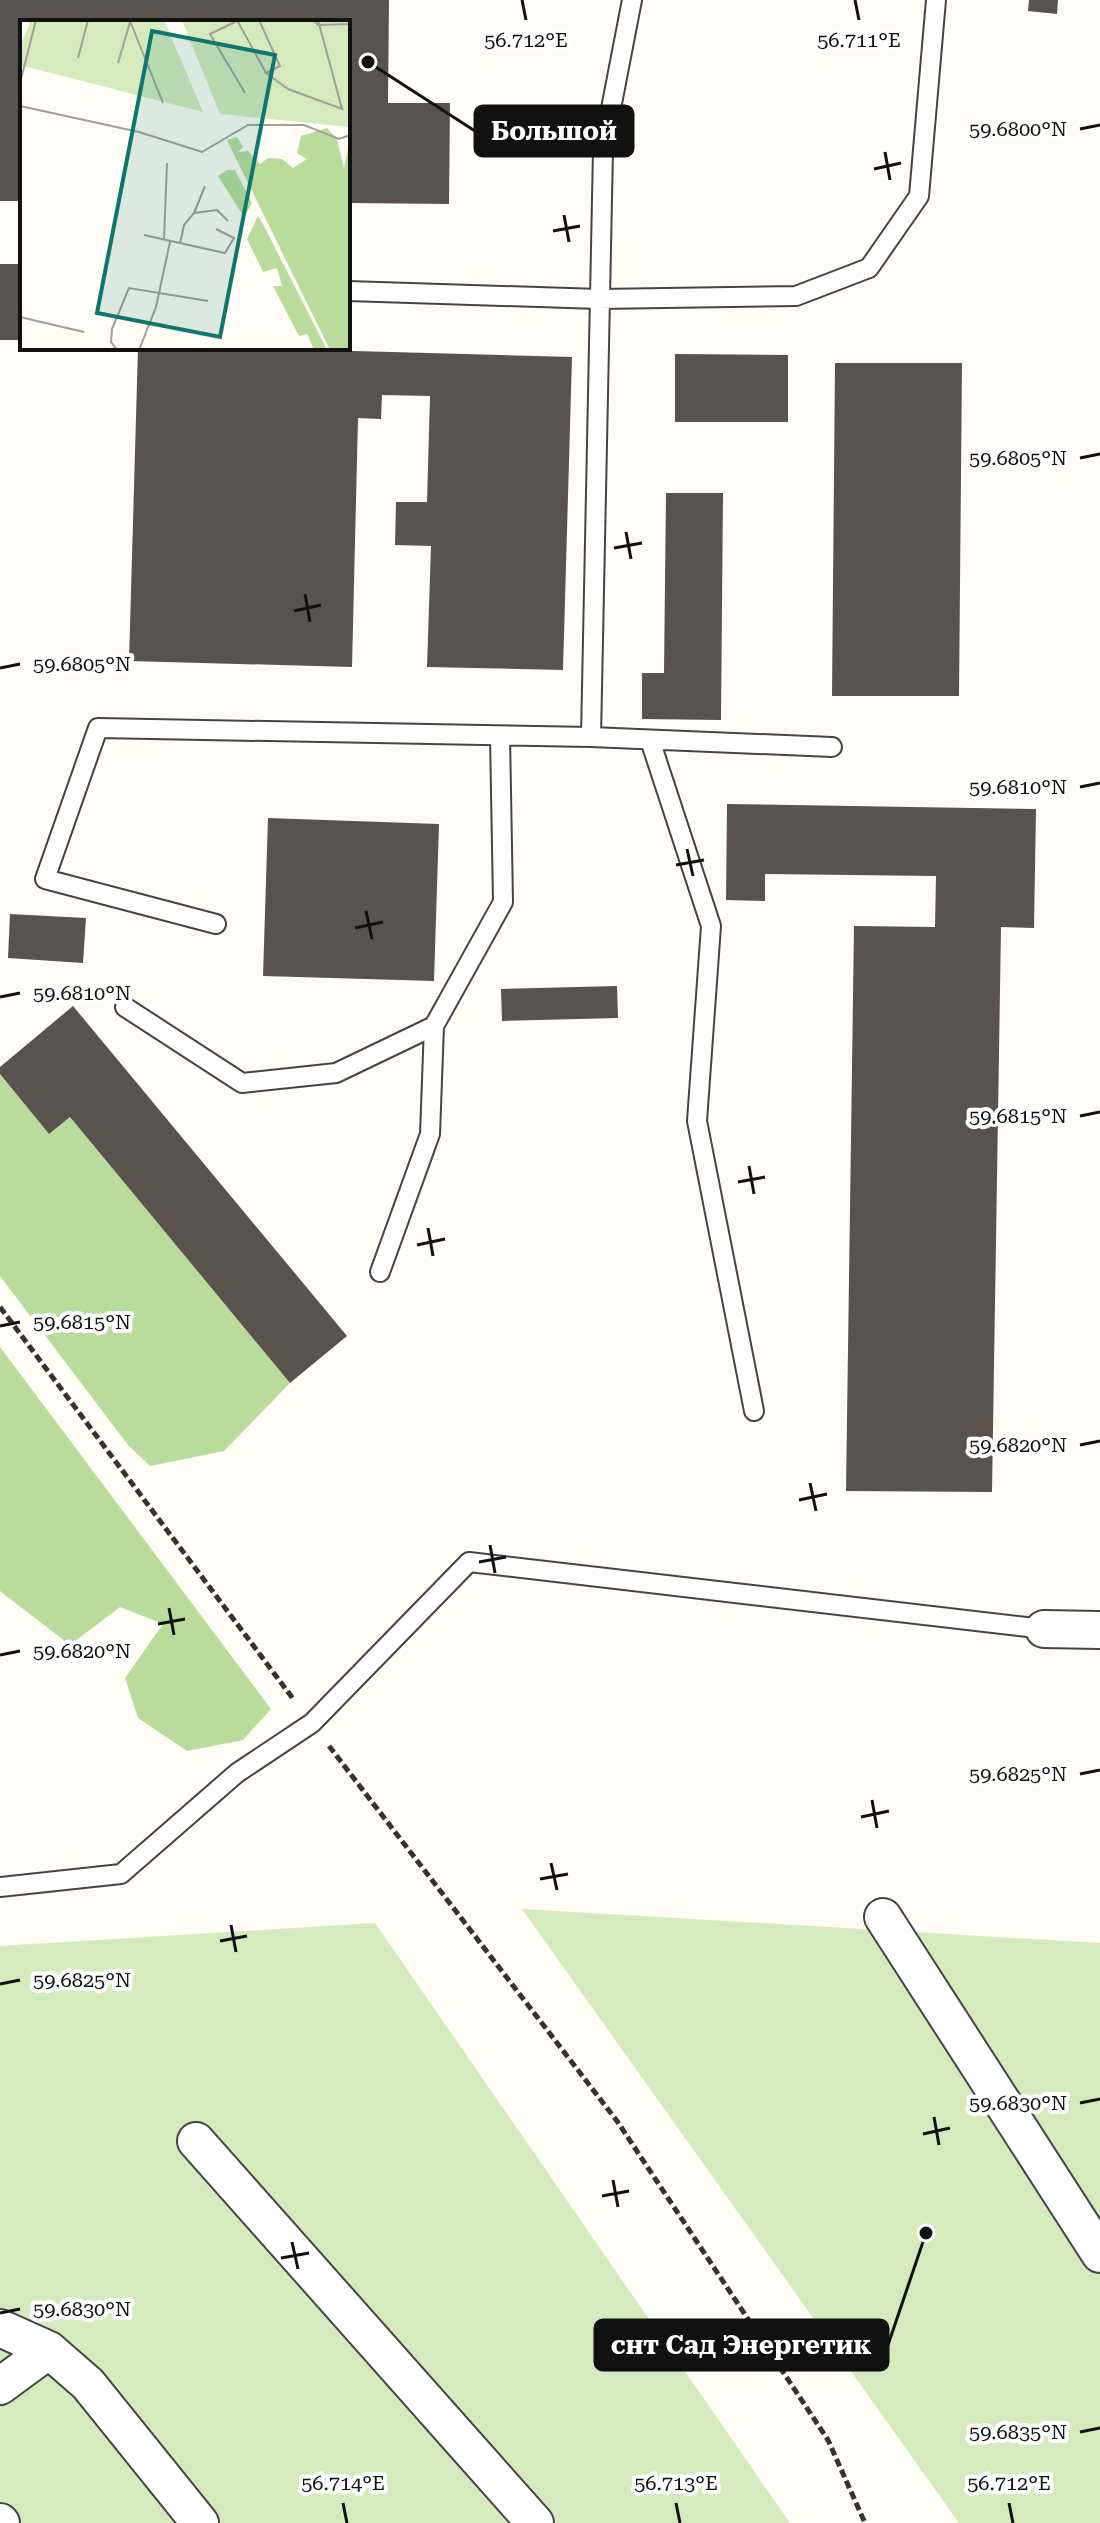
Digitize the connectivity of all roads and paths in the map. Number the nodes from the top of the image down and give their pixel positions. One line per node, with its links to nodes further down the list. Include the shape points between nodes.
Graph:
1 (632, 0): 4 (lane, via 603,150)
2 (936, 0): 4 (lane, via 919,196 869,268 796,296)
3 (350, 291): 4 (lane)
4 (599, 299): 6 (lane)
5 (500, 736): 6 (lane); 9 (lane, via 98,728 45,879); 11 (lane, via 503,902)
6 (591, 737): 7 (lane)
7 (650, 740): 8 (lane); 14 (lane, via 711,926 697,1121)
8 (832, 747)
9 (216, 924)
10 (125, 1007): 11 (lane, via 242,1083 336,1073)
11 (434, 1026): 12 (lane, via 430,1134)
12 (380, 1272)
13 (0, 1307): 17 (path)
14 (754, 1411)
15 (1044, 1629): 16 (street); 17 (lane, via 469,1562)
16 (1100, 1630)
17 (312, 1723): 18 (lane, via 237,1773 121,1874); 27 (path, via 617,2121 828,2440)
18 (0, 1887)
19 (883, 1917): 21 (street)
20 (196, 2141): 26 (street)
21 (1100, 2254)
22 (0, 2328): 23 (street)
23 (49, 2350): 24 (street); 25 (street, via 88,2384)
24 (0, 2386)
25 (200, 2523)
26 (535, 2523)
27 (865, 2523)

